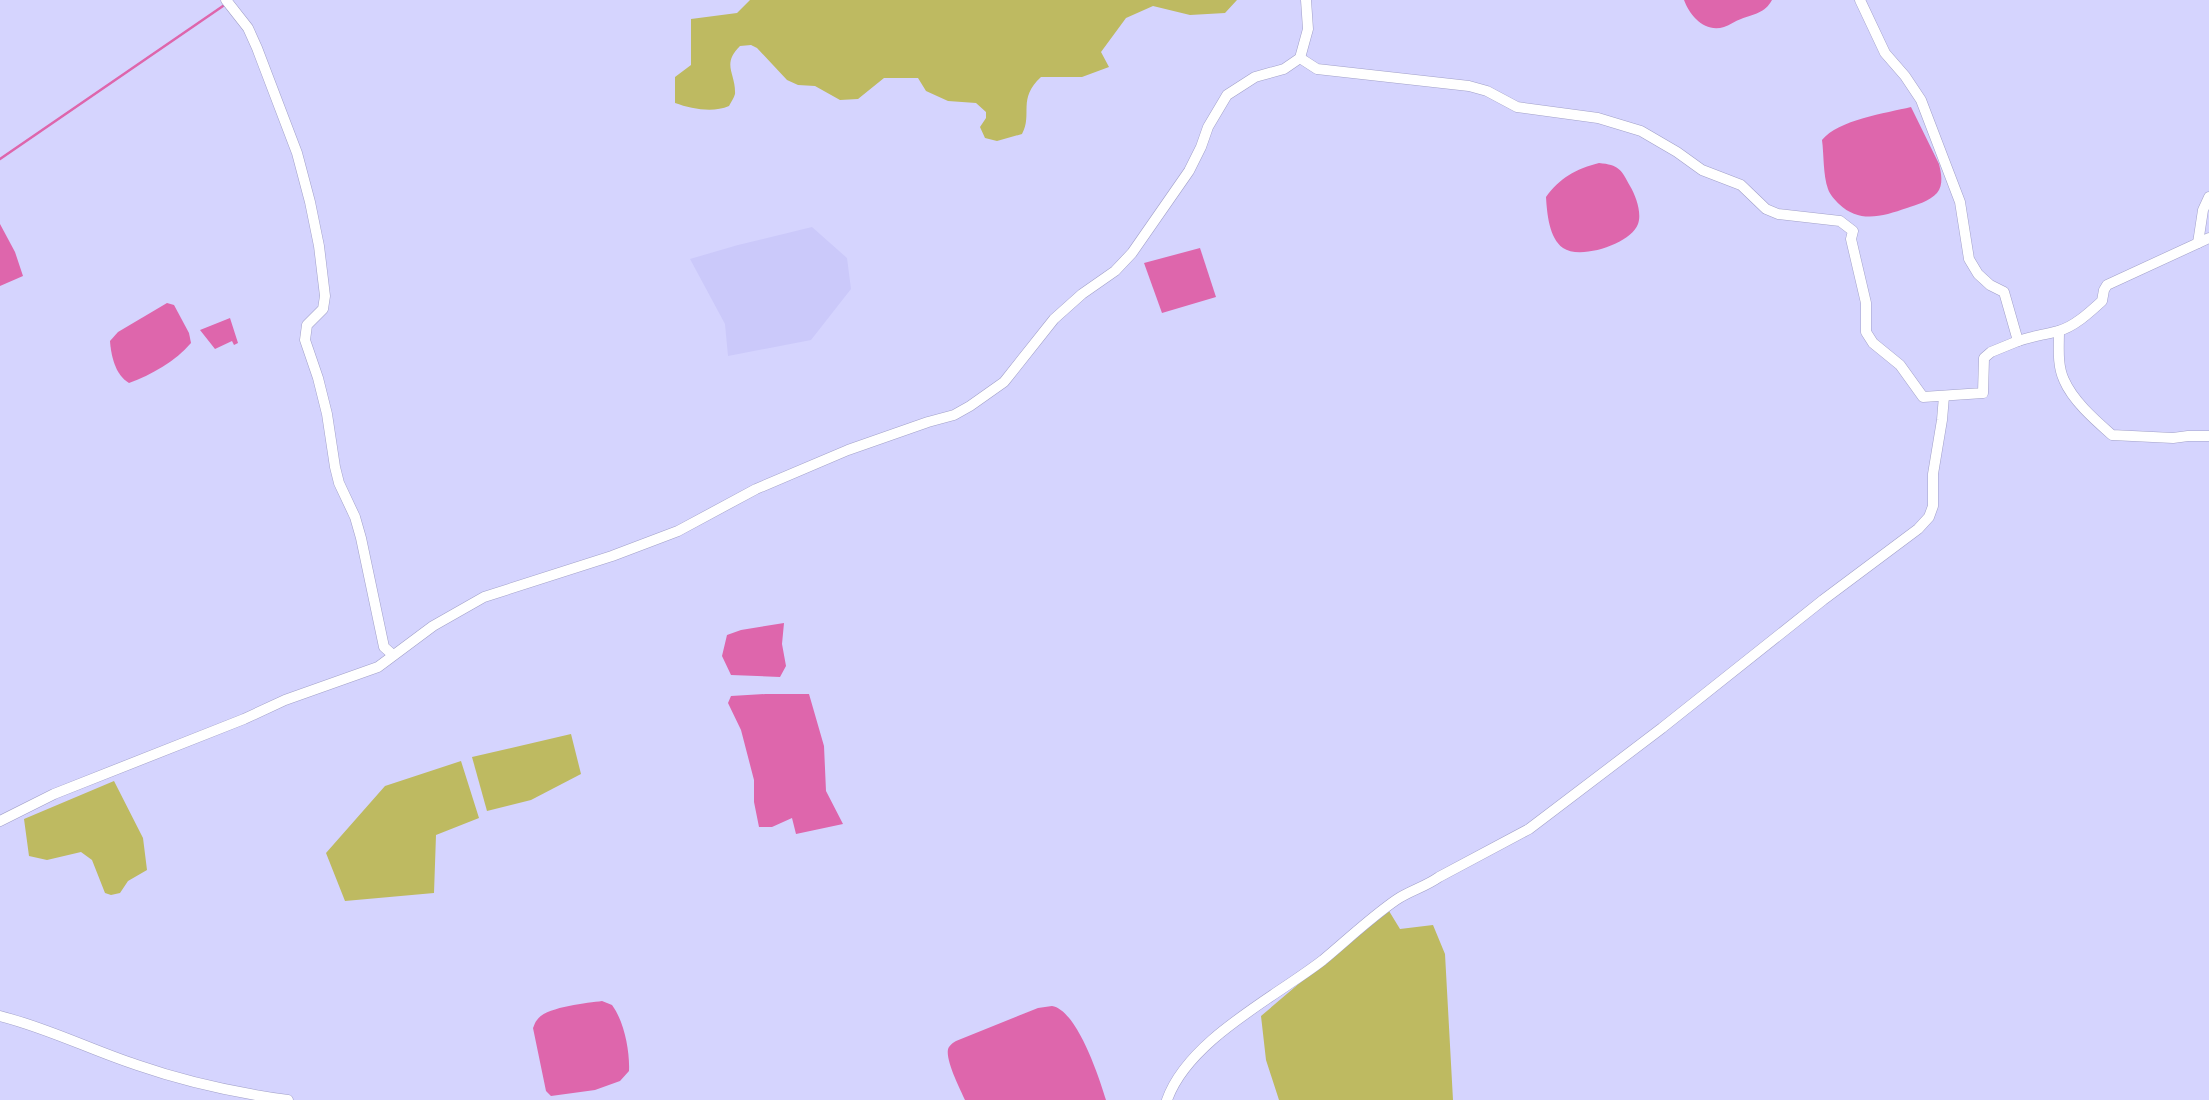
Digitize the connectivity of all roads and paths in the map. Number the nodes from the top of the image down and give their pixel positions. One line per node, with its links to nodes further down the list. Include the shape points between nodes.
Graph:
1 (226, 0): 12 (street, via 248,28 258,48 296,153 310,202 319,246 324,296 323,309 307,325 305,340 327,414 339,483 355,517 361,538 384,647)
2 (1306, 0): 4 (street, via 1308,29)
3 (1860, 0): 9 (street, via 1886,53 1921,100 1960,202 1969,259 1978,274 1990,285 2004,292)
4 (1300, 58): 10 (street, via 1317,69 1469,86 1487,91 1517,107 1598,118 1641,131 1702,170 1741,185 1766,209 1778,214 1840,221 1854,231 1851,239 1866,303 1866,332 1873,343 1900,365 1923,397); 12 (street, via 1284,69 1255,78 1227,95 1208,127 1189,170 1132,253 1115,271 1082,294 1054,319 1004,382 970,406 954,415 848,450 756,489 678,532 484,597 451,614)
5 (2209, 197): 7 (street, via 2203,210)
6 (2209, 238): 7 (street)
7 (2198, 243): 8 (street, via 2108,285 2102,301 2080,320)
8 (2059, 331): 9 (street, via 2038,334); 11 (street, via 2059,361 2063,379 2072,393 2112,435 2173,438)
9 (2018, 341): 10 (street, via 1991,352 1984,358 1983,393)
10 (1944, 396): 16 (street, via 1933,474 1933,506 1929,517 1918,529 1529,829 1381,910 1323,960 1219,1034 1189,1062 1172,1085)
11 (2209, 436)
12 (393, 655): 13 (street, via 378,667 285,700 244,719 54,794)
13 (0, 821)
14 (0, 1016): 15 (street, via 33,1024 136,1065 198,1083)
15 (288, 1100)
16 (1166, 1100)

